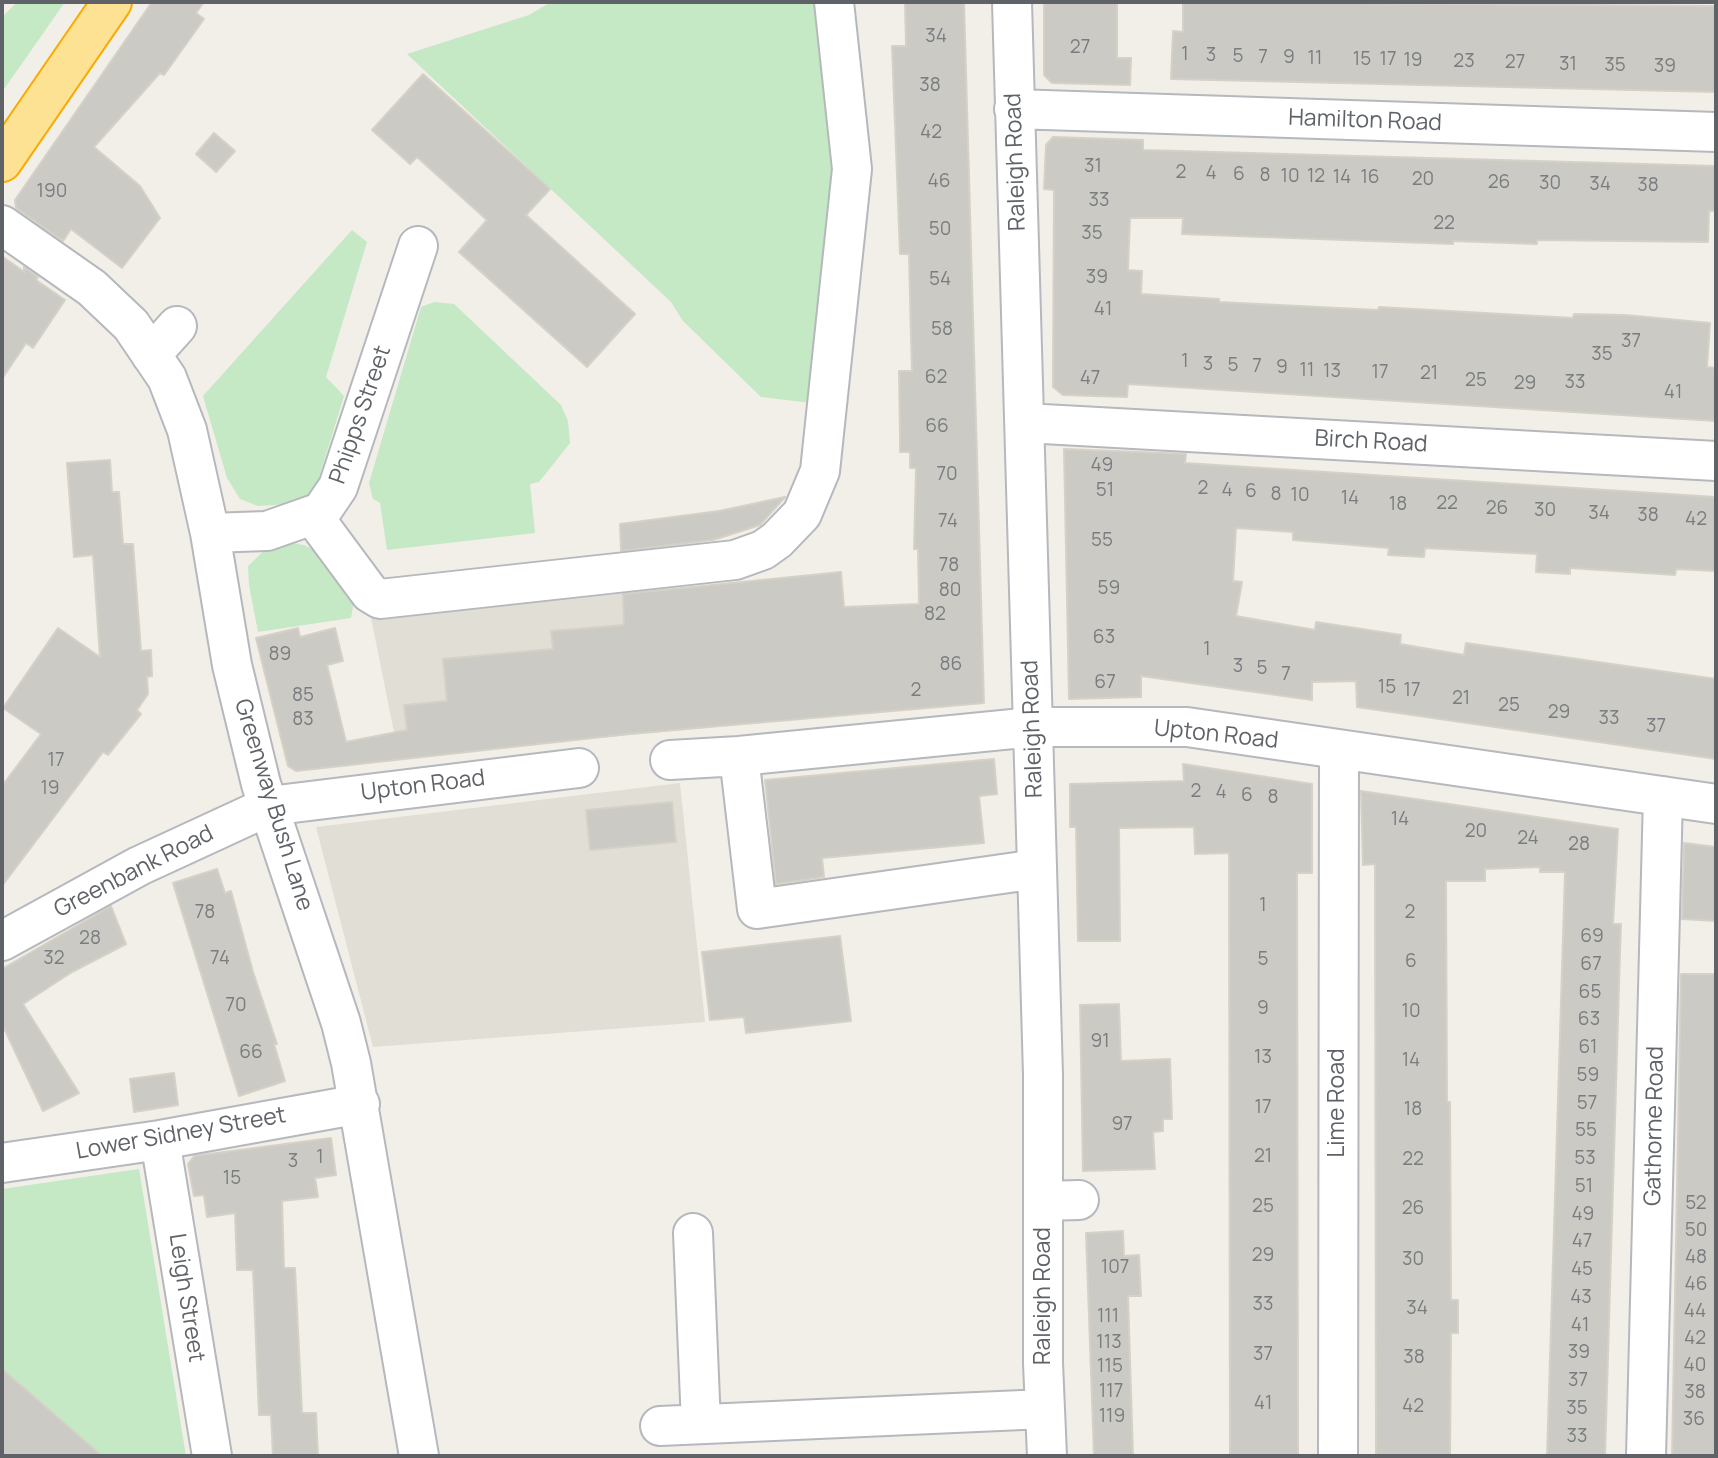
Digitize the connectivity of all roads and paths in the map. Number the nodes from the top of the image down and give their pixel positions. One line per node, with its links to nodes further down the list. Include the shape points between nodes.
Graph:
1 (112, 2): 6 (highway)
2 (834, 2): 13 (street, via 852,154 851,183 820,471 802,514 777,540 735,561 380,599 370,593)
3 (1012, 2): 4 (street, Raleigh Road)
4 (1014, 108): 5 (street, Hamilton Road); 11 (street, Raleigh Road)
5 (1716, 132)
6 (2, 162)
7 (2, 225): 10 (street, Greenway Bush Lane, via 92,288 131,325)
8 (418, 246): 13 (street, Phipps Street, via 338,487)
9 (177, 326): 10 (street)
10 (151, 355): 14 (street, Greenway Bush Lane, via 167,378 187,430)
11 (1025, 423): 12 (street, Birch Road); 15 (street, Raleigh Road)
12 (1716, 461)
13 (313, 516): 14 (street, via 267,531)
14 (210, 533): 22 (street, Greenway Bush Lane, via 232,665)
15 (1033, 727): 16 (street, Upton Road, via 1187,727); 17 (street, Upton Road); 23 (street, Raleigh Road)
16 (1339, 750): 20 (street, Upton Road); 35 (street, Lime Road)
17 (739, 757): 18 (street, Upton Road); 23 (street, via 757,909)
18 (670, 760)
19 (579, 768): 22 (street, Upton Road)
20 (1663, 796): 21 (street, Upton Road); 36 (street, Gathorne Road)
21 (1716, 804)
22 (269, 806): 24 (street, Greenbank Road, via 196,824 139,866); 25 (street, Greenway Bush Lane, via 341,1023)
23 (1037, 869): 29 (street, Raleigh Road, via 1054,972 1061,1200)
24 (2, 941)
25 (360, 1104): 26 (street, Lower Sidney Street); 33 (street, Greenway Bush Lane)
26 (160, 1140): 27 (street, Lower Sidney Street); 32 (street, Leigh Street)
27 (2, 1163)
28 (693, 1233): 30 (street)
29 (1045, 1409): 30 (street); 34 (street, Raleigh Road)
30 (701, 1424): 31 (street)
31 (660, 1426)
32 (212, 1456)
33 (419, 1456)
34 (1047, 1456)
35 (1338, 1456)
36 (1646, 1456)

